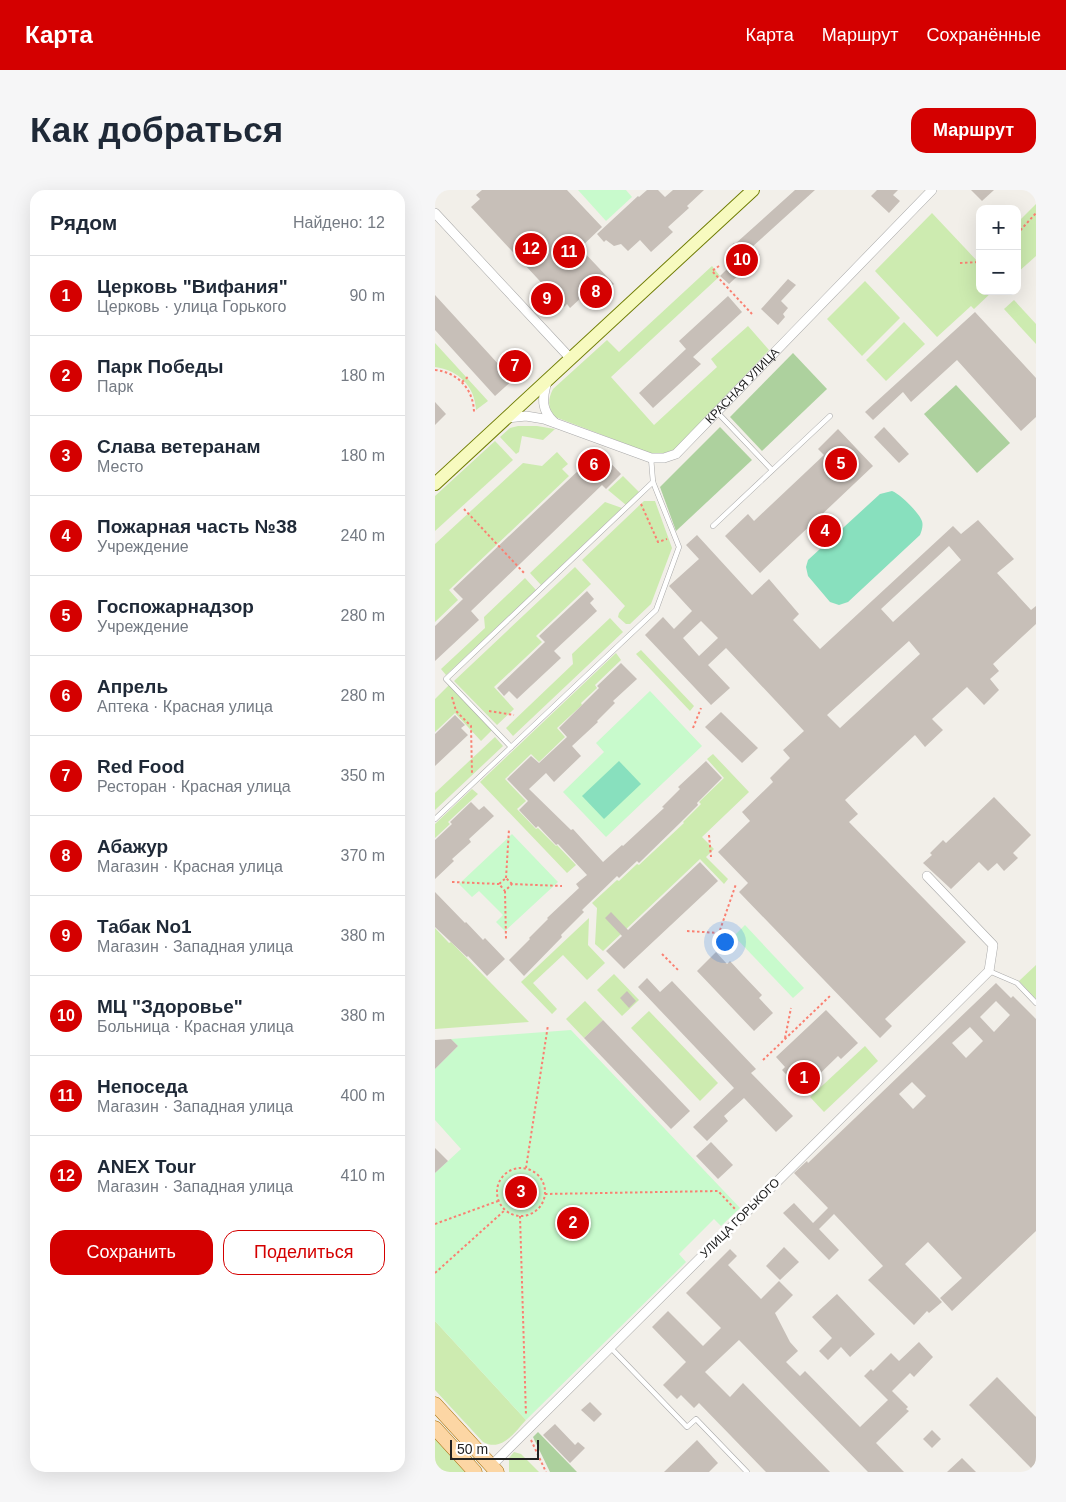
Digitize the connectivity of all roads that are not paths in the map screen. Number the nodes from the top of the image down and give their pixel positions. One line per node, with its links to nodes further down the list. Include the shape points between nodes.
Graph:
1 (753, 190): 4 (street)
2 (932, 190): 6 (street, КРАСНАЯ УЛИЦА)
3 (435, 212): 4 (street)
4 (571, 359): 5 (street)
5 (547, 381): 8 (street); 9 (street, via 543,404 547,416)
6 (717, 412): 10 (street, КРАСНАЯ УЛИЦА, via 676,454); 11 (lane)
7 (830, 416): 11 (lane)
8 (507, 418): 9 (street, КРАСНАЯ УЛИЦА, via 526,416); 13 (street)
9 (554, 422): 10 (street, КРАСНАЯ УЛИЦА)
10 (651, 458): 12 (lane)
11 (772, 470): 14 (lane)
12 (653, 482): 15 (lane, via 679,547 656,610); 15 (lane, via 446,678)
13 (435, 484)
14 (713, 526)
15 (511, 747): 16 (lane)
16 (435, 819)
17 (927, 876): 18 (street, via 993,945)
18 (989, 971): 19 (lane, via 1017,983); 20 (street, УЛИЦА ГОРЬКОГО)
19 (1036, 1003)
20 (610, 1347): 23 (street, УЛИЦА ГОРЬКОГО, via 527,1430); 25 (lane, via 687,1427 695,1419)
21 (435, 1404): 23 (main road)
22 (435, 1428): 24 (main road)
23 (494, 1469)
24 (475, 1472)
25 (747, 1472)

